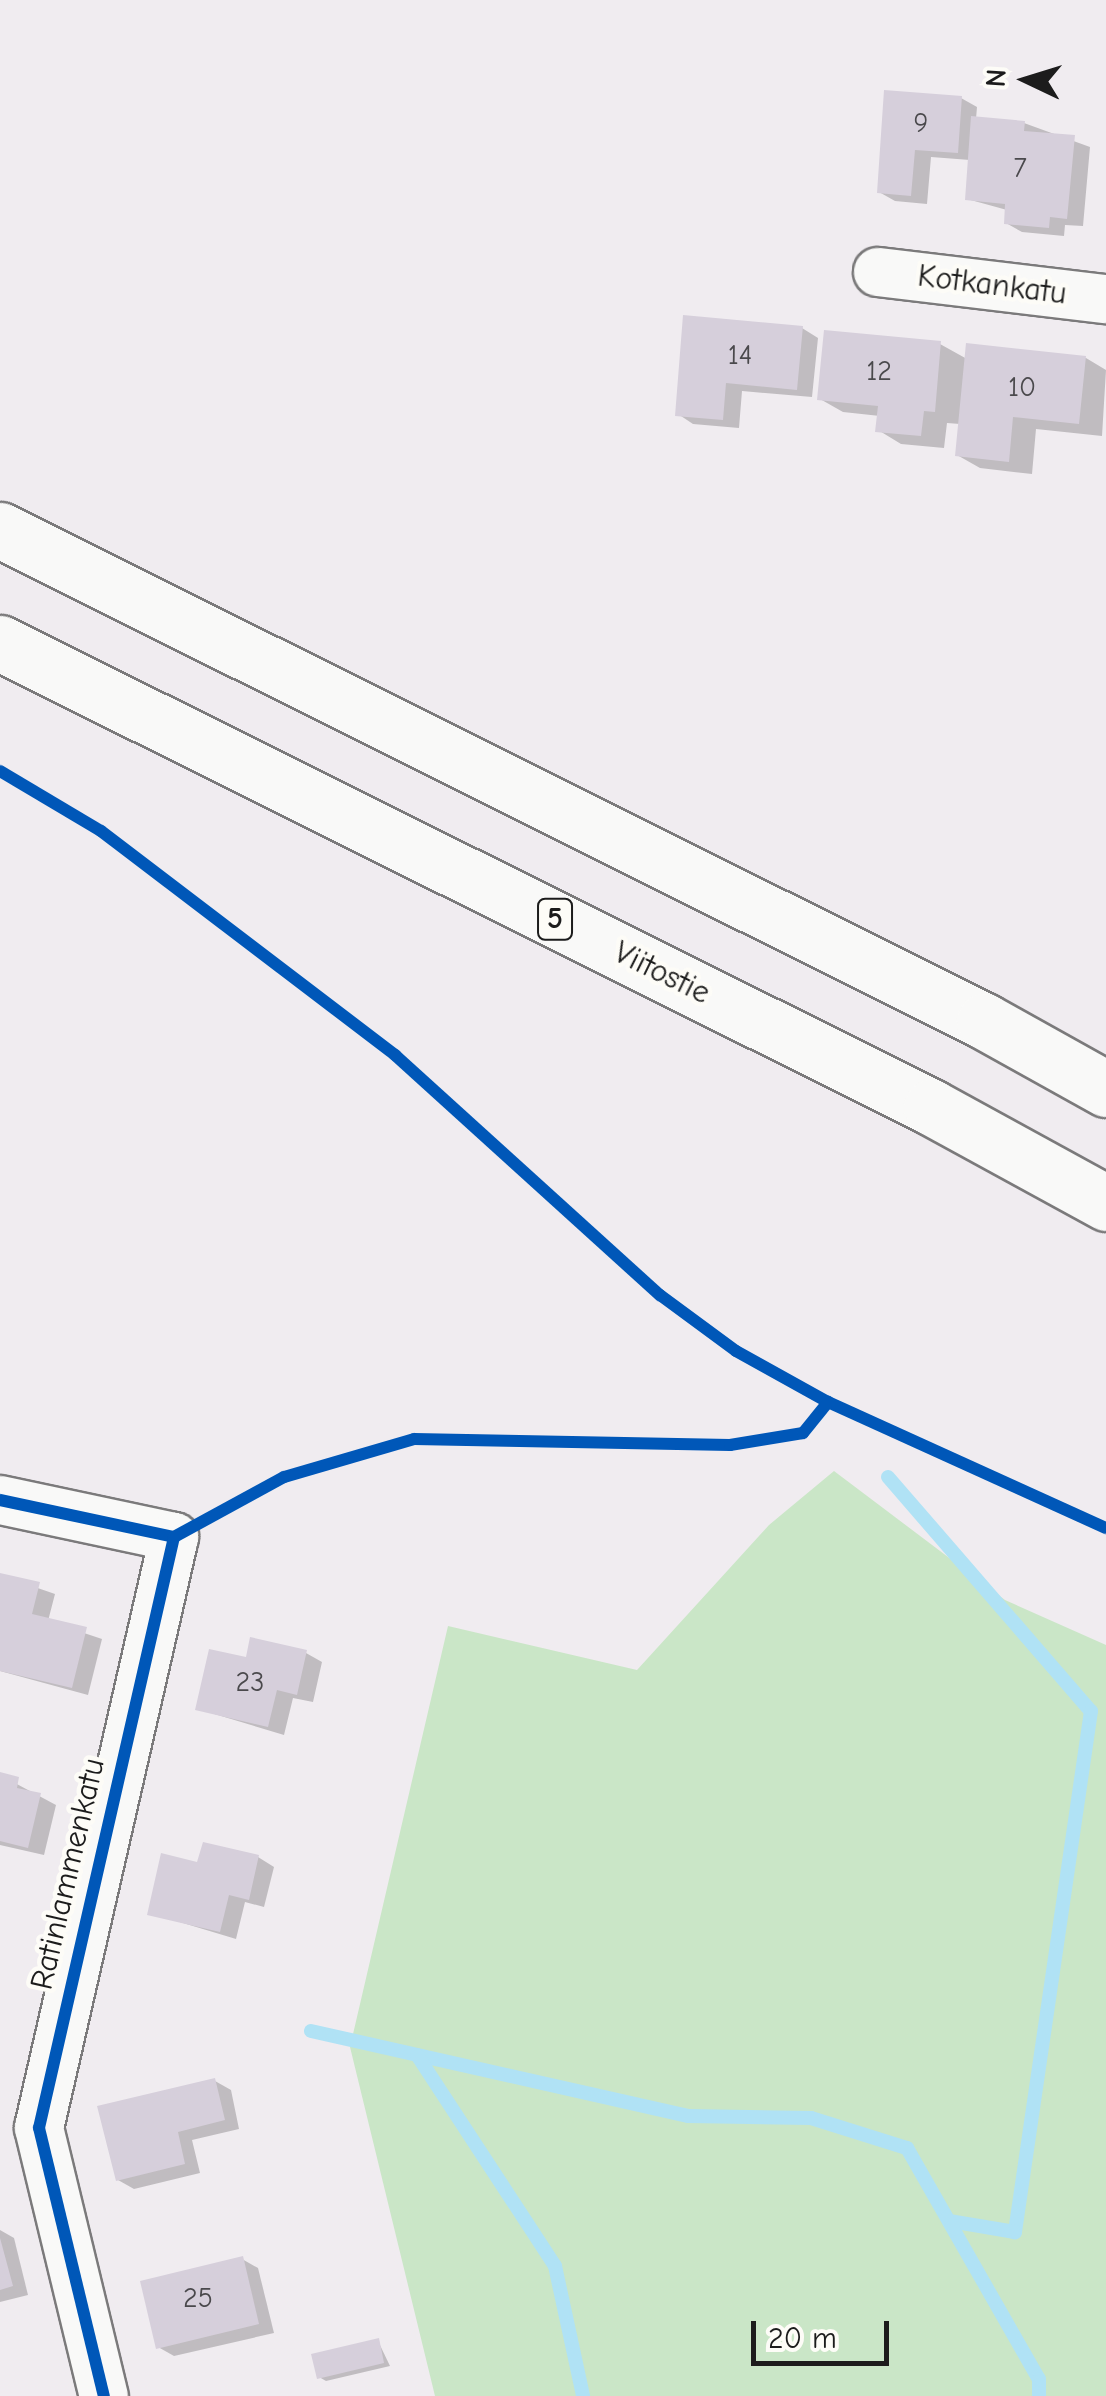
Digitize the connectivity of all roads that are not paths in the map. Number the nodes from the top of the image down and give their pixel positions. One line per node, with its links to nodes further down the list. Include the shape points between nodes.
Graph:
1 (878, 272): 2 (street, Kotkankatu)
2 (1106, 298)
3 (0, 530): 5 (highway, via 984,1021)
4 (0, 644): 6 (highway, Viitostie / 5, via 932,1107)
5 (1106, 1089)
6 (1106, 1203)
7 (0, 1500): 8 (street, Ratinlammenkatu, via 174,1537 39,2128)
8 (104, 2396)

